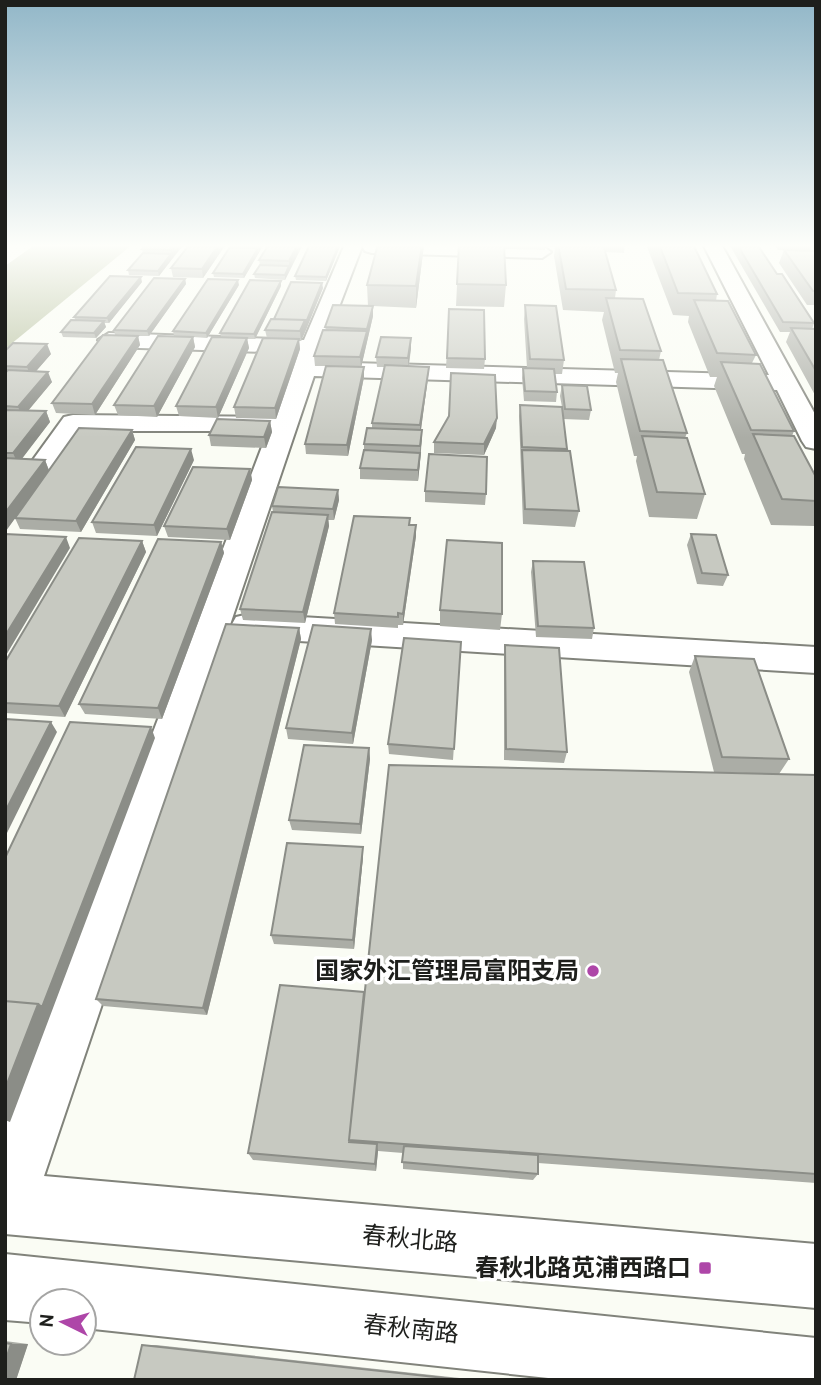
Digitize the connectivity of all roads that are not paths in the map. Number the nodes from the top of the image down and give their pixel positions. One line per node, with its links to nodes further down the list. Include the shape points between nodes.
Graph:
1 (328, 309): 5 (street)
2 (746, 309): 6 (street)
3 (760, 309): 7 (street)
4 (109, 341): 5 (street)
5 (308, 358): 6 (street); 8 (street)
6 (785, 383): 9 (street)
7 (816, 408)
8 (287, 423): 10 (street, via 72,423); 11 (street)
9 (816, 441)
10 (41, 468)
11 (215, 624): 12 (street); 13 (street)
12 (816, 660)
13 (5, 1202): 14 (street, 春秋北路)
14 (816, 1276)
15 (5, 1287): 16 (street, 春秋南路)
16 (816, 1372)

